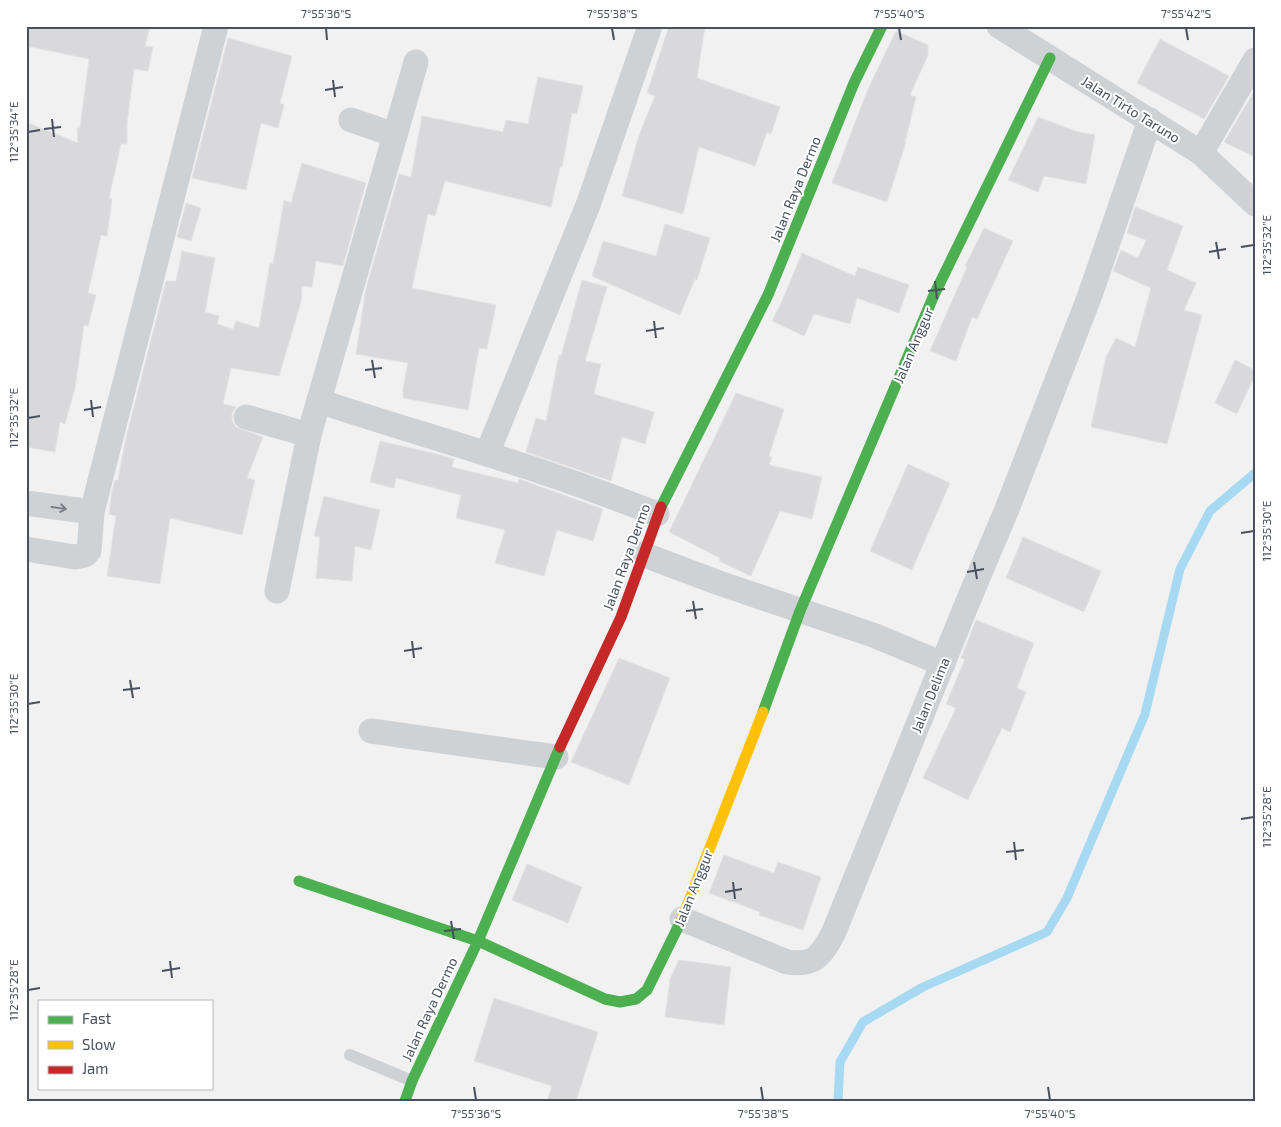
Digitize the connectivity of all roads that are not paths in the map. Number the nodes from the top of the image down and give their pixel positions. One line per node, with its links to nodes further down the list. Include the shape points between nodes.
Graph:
1 (216, 26): 18 (street)
2 (650, 26): 16 (street, via 588,205)
3 (882, 26): 19 (street, Jalan Raya Dermo, via 854,83 768,295)
4 (999, 26): 5 (street, Jalan Tirto Taruno)
5 (1050, 58): 9 (street, Jalan Tirto Taruno); 23 (street, Jalan Anggur, via 934,296)
6 (1255, 60): 11 (street)
7 (416, 62): 10 (street)
8 (351, 120): 10 (street)
9 (1150, 120): 11 (street, Jalan Tirto Taruno); 24 (street, Jalan Delima, via 1090,295 1008,509)
10 (394, 135): 13 (street)
11 (1201, 153): 12 (street, Jalan Tirto Taruno)
12 (1255, 204)
13 (319, 401): 15 (street); 16 (street)
14 (246, 417): 15 (street)
15 (309, 435): 22 (street)
16 (487, 454): 19 (street)
17 (26, 503): 18 (street, one-way to 18)
18 (92, 512): 20 (street, via 91,542 85,555 75,557)
19 (657, 514): 21 (street, Jalan Raya Dermo)
20 (26, 549)
21 (642, 554): 23 (street); 26 (street, Jalan Raya Dermo, via 621,616)
22 (277, 591)
23 (800, 611): 24 (street, via 873,635); 28 (street, Jalan Anggur)
24 (943, 664): 28 (street, Jalan Delima, via 824,951 813,961 801,964 786,962)
25 (371, 731): 26 (street)
26 (556, 758): 29 (street, Jalan Raya Dermo)
27 (300, 880): 29 (street, Jalan Anggur)
28 (682, 920): 29 (street, Jalan Anggur, via 647,990 636,999 620,1002 605,999)
29 (478, 941): 31 (street, Jalan Raya Dermo)
30 (350, 1055): 31 (lane)
31 (412, 1082): 32 (street, Jalan Raya Dermo)
32 (405, 1101)

